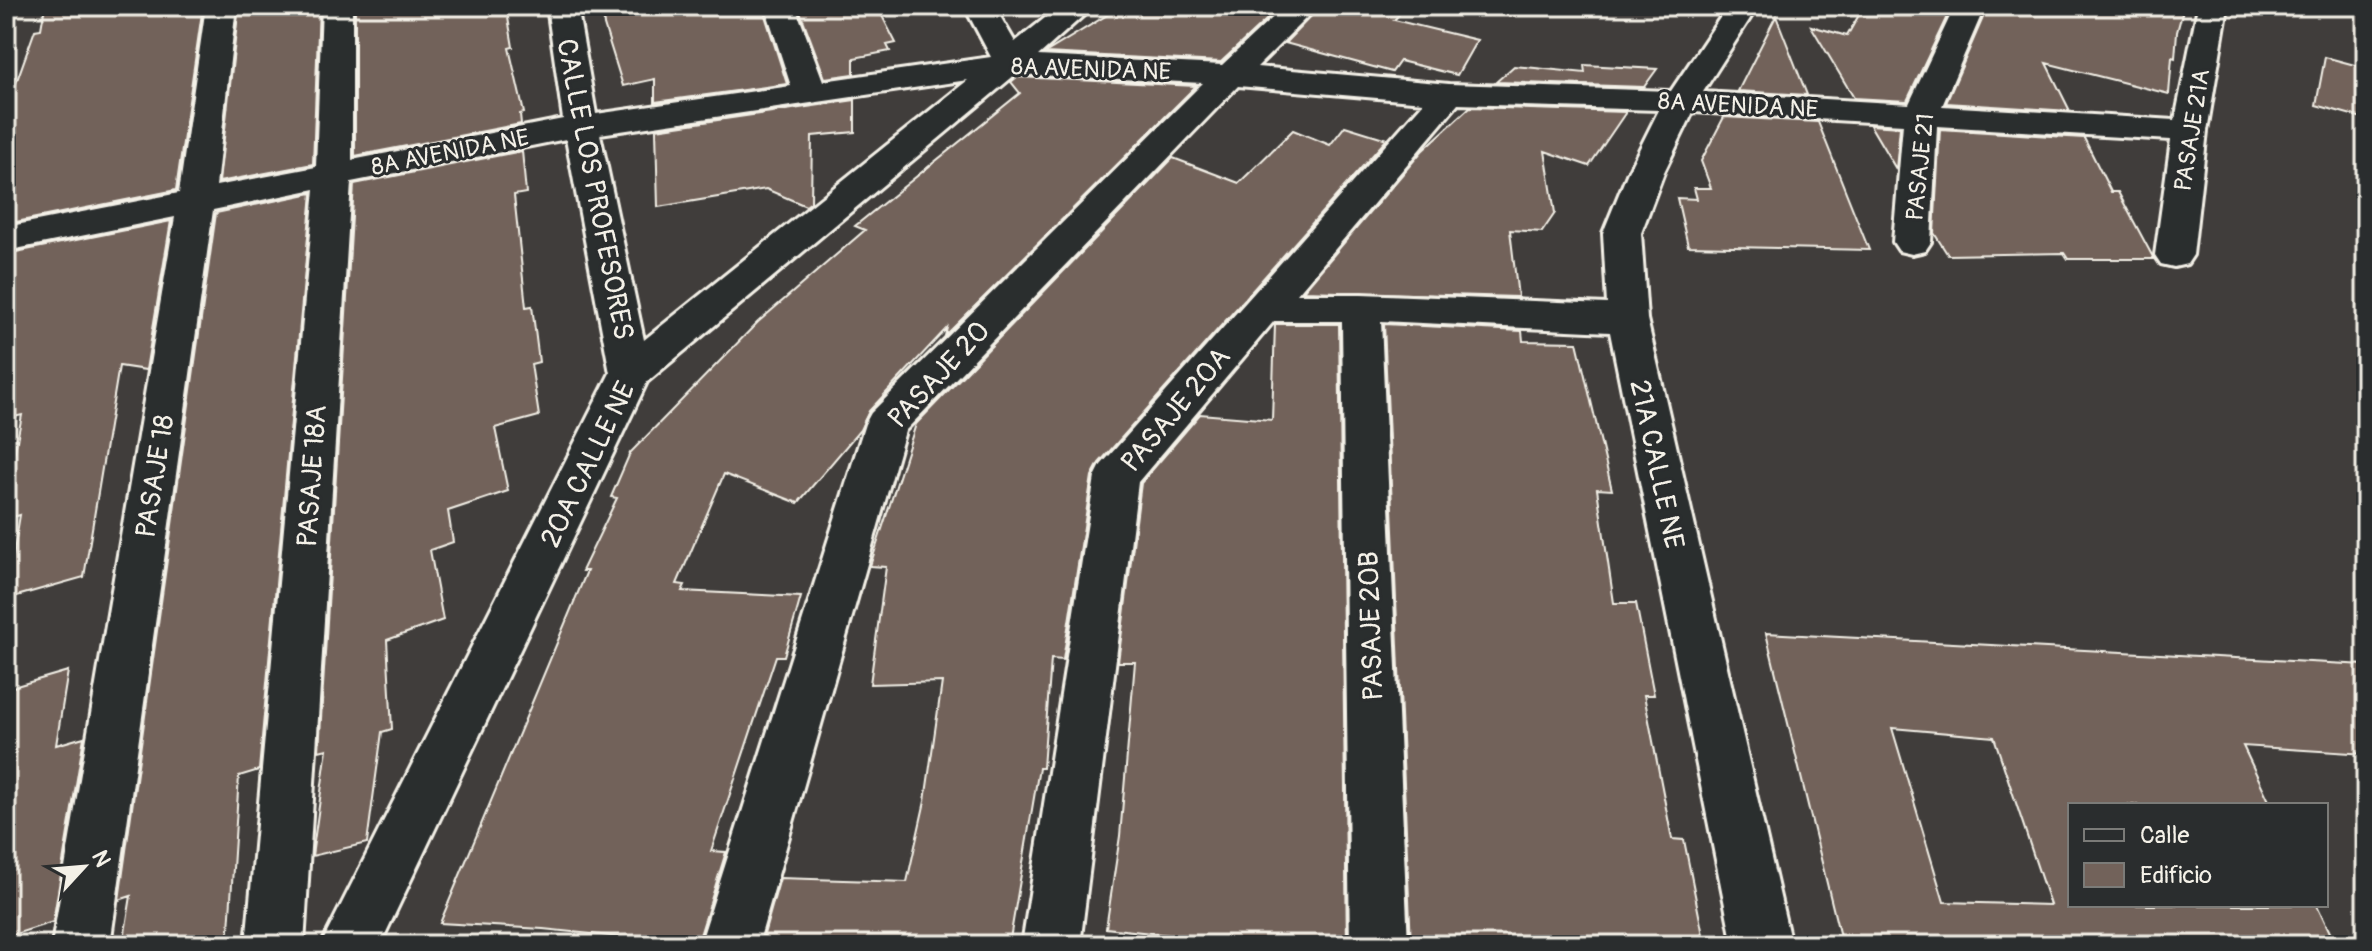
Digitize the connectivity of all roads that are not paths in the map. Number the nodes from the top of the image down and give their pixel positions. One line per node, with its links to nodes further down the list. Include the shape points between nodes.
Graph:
1 (221, 6): 20 (street, PASAJE 18)
2 (337, 6): 19 (street, PASAJE 18A)
3 (562, 6): 17 (street, CALLE LOS PROFESORES)
4 (780, 6): 13 (street)
5 (979, 6): 11 (street)
6 (1079, 6): 11 (street, 20A CALLE NE)
7 (1303, 6): 12 (street, PASAJE 20)
8 (1743, 6): 15 (street, 21A CALLE NE)
9 (1970, 6): 16 (street, PASAJE 21)
10 (2213, 6): 18 (street, PASAJE 21A)
11 (1011, 64): 12 (street, 8A AVENIDA NE); 13 (street, 8A AVENIDA NE); 27 (street, 20A CALLE NE)
12 (1230, 75): 14 (street, 8A AVENIDA NE); 31 (street, PASAJE 20, via 886,424)
13 (810, 92): 17 (street, 8A AVENIDA NE)
14 (1449, 94): 15 (street, 8A AVENIDA NE); 25 (street, PASAJE 20A)
15 (1681, 101): 16 (street, 8A AVENIDA NE); 26 (street, 21A CALLE NE, via 1622,233)
16 (1921, 115): 18 (street, 8A AVENIDA NE); 22 (street, PASAJE 21)
17 (581, 126): 19 (street, 8A AVENIDA NE); 27 (street, CALLE LOS PROFESORES)
18 (2190, 131): 23 (street, PASAJE 21A)
19 (334, 174): 20 (street, 8A AVENIDA NE); 29 (street, PASAJE 18A)
20 (196, 201): 21 (street, 8A AVENIDA NE); 28 (street, PASAJE 18)
21 (6, 239)
22 (1912, 242)
23 (2174, 255)
24 (1361, 307): 25 (street); 26 (street); 33 (street, PASAJE 20B)
25 (1262, 308): 32 (street, PASAJE 20A, via 1117,477)
26 (1627, 319): 34 (street, 21A CALLE NE)
27 (631, 373): 30 (street, 20A CALLE NE)
28 (81, 945)
29 (275, 945)
30 (350, 945)
31 (729, 945)
32 (1051, 945)
33 (1379, 945)
34 (1762, 945)

